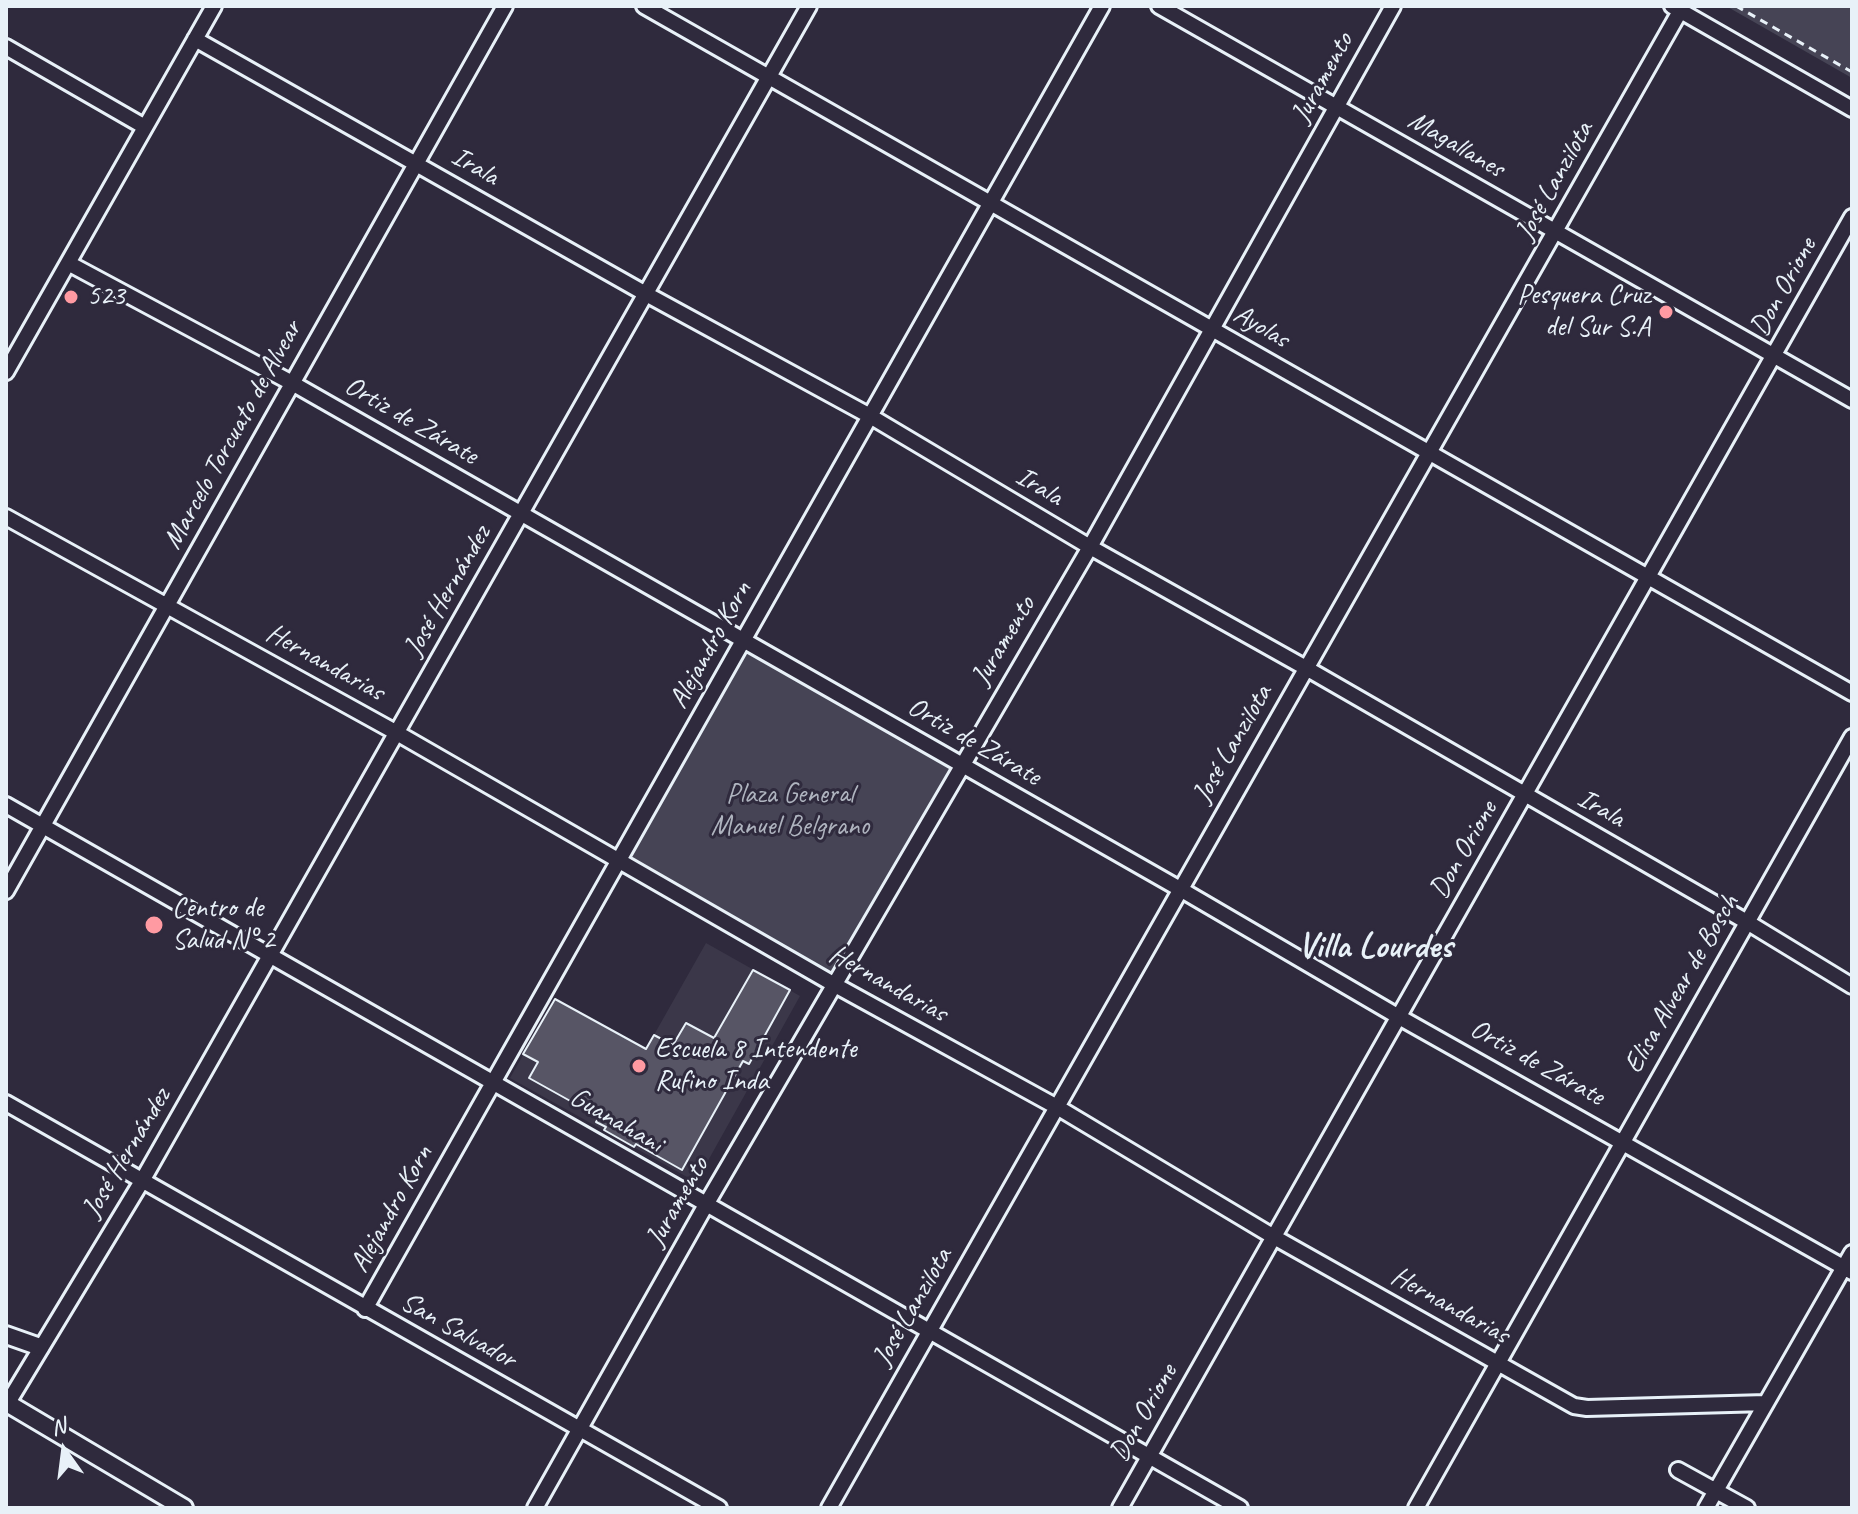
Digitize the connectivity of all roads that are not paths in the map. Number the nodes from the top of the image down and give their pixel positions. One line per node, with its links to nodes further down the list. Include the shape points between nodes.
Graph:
1 (214, 6): 9 (street)
2 (505, 6): 15 (street, Marcelo Torcuato de Alvear)
3 (644, 6): 11 (street, Ayolas)
4 (809, 6): 11 (street, José Hernández)
5 (1102, 6): 16 (street, Alejandro Korn)
6 (1159, 6): 12 (street, Magallanes)
7 (1393, 6): 12 (street, Juramento)
8 (1678, 8): 13 (street); 18 (street, José Lanzilota)
9 (195, 39): 14 (street); 15 (street, Irala)
10 (6, 47): 14 (street)
11 (769, 77): 16 (street, Ayolas); 20 (street, José Hernández)
12 (1336, 107): 18 (street, Magallanes); 21 (street, Juramento)
13 (1852, 109)
14 (145, 127): 19 (street)
15 (416, 164): 20 (street, Irala); 24 (street, Marcelo Torcuato de Alvear)
16 (990, 203): 21 (street, Ayolas); 26 (street, Alejandro Korn)
17 (1852, 217): 22 (street, Don Orione)
18 (1556, 232): 22 (street, Magallanes); 27 (street, José Lanzilota)
19 (68, 263): 23 (street); 24 (street, Ortiz de Zárate)
20 (646, 294): 26 (street, Irala); 28 (street, José Hernández)
21 (1211, 329): 27 (street, Ayolas); 30 (street, Juramento)
22 (1775, 356): 25 (street, Magallanes); 31 (street, Don Orione)
23 (6, 372)
24 (292, 383): 28 (street, Ortiz de Zárate); 32 (street, Marcelo Torcuato de Alvear)
25 (1852, 400)
26 (870, 416): 30 (street, Irala); 33 (street, Alejandro Korn)
27 (1429, 452): 31 (street, Ayolas); 34 (street, José Lanzilota)
28 (521, 514): 33 (street, Ortiz de Zárate); 36 (street, José Hernández)
29 (6, 517): 32 (street, Hernandarias)
30 (1090, 547): 34 (street, Irala); 38 (street, Juramento)
31 (1649, 578): 35 (street, Ayolas); 39 (street, Don Orione)
32 (167, 604): 36 (street, Hernandarias); 41 (street, Marcelo Torcuato de Alvear)
33 (743, 640): 38 (street, Ortiz de Zárate); 42 (street, Alejandro Korn)
34 (1306, 668): 39 (street, Irala); 43 (street, José Lanzilota)
35 (1852, 693)
36 (397, 733): 42 (street, Hernandarias); 46 (street, José Hernández)
37 (1852, 737): 45 (street, Elisa Alvear de Bosch)
38 (961, 764): 43 (street, Ortiz de Zárate); 47 (street, Juramento)
39 (1525, 795): 45 (street, Irala); 49 (street, Don Orione)
40 (6, 805): 41 (street, Guanahani)
41 (43, 825): 44 (street, Marcelo Torcuato de Alvear); 46 (street, Guanahani)
42 (619, 859): 47 (street, Hernandarias); 50 (street, Alejandro Korn)
43 (1180, 889): 49 (street, Ortiz de Zárate); 52 (street, José Lanzilota)
44 (6, 891)
45 (1747, 922): 48 (street, Irala); 53 (street, Elisa Alvear de Bosch)
46 (271, 955): 50 (street, Guanahani); 54 (street, José Hernández)
47 (835, 985): 52 (street, Hernandarias); 55 (street, Juramento)
48 (1852, 986)
49 (1399, 1017): 53 (street, Ortiz de Zárate); 56 (street, Don Orione)
50 (494, 1081): 55 (street, Guanahani); 59 (street, Alejandro Korn)
51 (6, 1103): 54 (street, San Salvador)
52 (1057, 1107): 56 (street, Hernandarias); 60 (street, José Lanzilota)
53 (1622, 1141): 58 (street, Ortiz de Zárate); 63 (street, Elisa Alvear de Bosch)
54 (142, 1181): 59 (street, San Salvador); 62 (street, José Hernández)
55 (707, 1203): 60 (street, Guanahani); 66 (street, Juramento)
56 (1274, 1237): 63 (street, Hernandarias); 67 (street, Don Orione)
57 (1852, 1253): 58 (street)
58 (1848, 1269): 64 (street)
59 (365, 1309): 66 (street, San Salvador)
60 (930, 1330): 67 (street, Guanahani); 73 (street, José Lanzilota)
61 (6, 1335): 62 (street)
62 (40, 1347): 65 (street, José Hernández)
63 (1497, 1363): 64 (street, Hernandarias, via 1574,1406 1587,1408); 76 (street, Elisa Alvear de Bosch)
64 (1766, 1403): 69 (street)
65 (7, 1404): 70 (street)
66 (580, 1429): 71 (street, Juramento); 72 (street, San Salvador)
67 (1149, 1456): 74 (street, Don Orione); 75 (street, Guanahani)
68 (1678, 1470): 69 (street)
69 (1716, 1491): 77 (street); 78 (street)
70 (184, 1508)
71 (535, 1508)
72 (719, 1508)
73 (829, 1508)
74 (1120, 1508)
75 (1240, 1508)
76 (1416, 1508)
77 (1706, 1508)
78 (1747, 1508)

